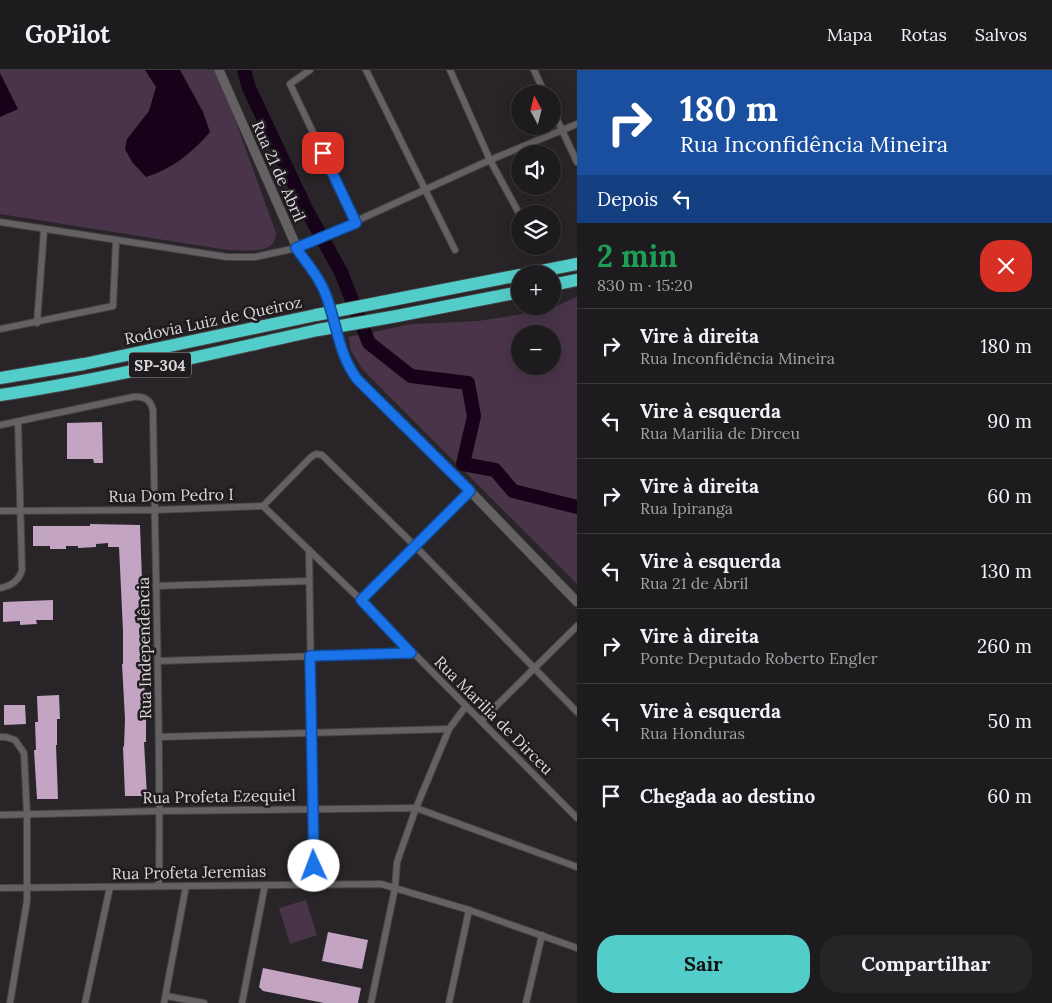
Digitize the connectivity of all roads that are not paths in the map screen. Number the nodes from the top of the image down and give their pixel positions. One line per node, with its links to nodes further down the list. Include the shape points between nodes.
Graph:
1 (219, 70): 18 (street, Rua 21 de Abril)
2 (310, 70): 15 (street, via 290,84)
3 (366, 70): 12 (street)
4 (450, 70): 10 (street)
5 (534, 70): 6 (street)
6 (541, 85)
7 (577, 124): 9 (street)
8 (561, 126): 9 (street)
9 (563, 130): 10 (street); 11 (street)
10 (490, 160): 12 (street); 13 (street)
11 (577, 162)
12 (426, 190): 15 (street); 19 (street)
13 (515, 205)
14 (0, 222): 16 (street)
15 (356, 223): 18 (street)
16 (44, 230): 17 (street); 26 (street)
17 (116, 241): 18 (street, via 227,257 256,257); 26 (street, via 113,306)
18 (296, 248): 32 (street, Rua 21 de Abril, via 320,281 349,368)
19 (455, 250)
20 (577, 264): 21 (highway)
21 (561, 267)
22 (511, 277): 28 (highway, Rodovia Luiz de Queiroz / SP-304, bridge, via 84,364)
23 (577, 280): 24 (highway)
24 (561, 283)
25 (511, 294): 29 (highway, Rodovia Luiz de Queiroz / SP-304, bridge)
26 (37, 322): 27 (street)
27 (0, 329)
28 (0, 378)
29 (0, 395)
30 (18, 422): 31 (street); 34 (street, Rua Independência, via 133,397 148,400 153,410); 36 (street)
31 (0, 425)
32 (470, 491): 37 (street); 43 (street, Rua 21 de Abril)
33 (263, 506): 34 (street, Rua Dom Pedro I); 37 (street, via 311,457 322,455); 38 (street, Rua Marilia de Dirceu)
34 (154, 510): 36 (street, Rua Dom Pedro I); 40 (street, Rua Independência)
35 (0, 511): 36 (street, Rua Dom Pedro I)
36 (20, 511): 41 (street, via 20,578)
37 (416, 547): 42 (street); 48 (street)
38 (309, 550): 39 (street); 42 (street, Rua Marilia de Dirceu)
39 (309, 581): 40 (street); 46 (street)
40 (156, 586): 47 (street, Rua Independência)
41 (0, 588)
42 (361, 600): 45 (street, Rua Marilia de Dirceu)
43 (577, 602)
44 (577, 626): 48 (street)
45 (411, 653): 46 (street); 49 (street, Rua Marilia de Dirceu)
46 (310, 656): 47 (street); 53 (street)
47 (158, 661): 54 (street, Rua Independência)
48 (534, 668): 50 (street); 51 (street)
49 (466, 706): 51 (street, Rua Marilia de Dirceu); 52 (street)
50 (577, 712)
51 (481, 721): 61 (street, Rua Marilia de Dirceu)
52 (449, 729): 53 (street); 56 (street)
53 (312, 732): 54 (street); 57 (street)
54 (159, 736): 58 (street, Rua Independência)
55 (0, 737): 59 (street, via 15,740 24,753)
56 (416, 808): 57 (street, Rua Profeta Ezequiel); 62 (street, Rua Profeta Ezequiel); 70 (street, via 397,862)
57 (312, 809): 58 (street, Rua Profeta Ezequiel); 63 (street)
58 (160, 811): 59 (street, Rua Profeta Ezequiel); 65 (street, Rua Independência)
59 (27, 814): 60 (street, Rua Profeta Ezequiel); 67 (street)
60 (0, 815)
61 (577, 818)
62 (577, 867)
63 (314, 884): 64 (street, Rua Profeta Jeremias); 70 (street, Rua Profeta Jeremias, via 374,883)
64 (265, 885): 66 (street, Rua Profeta Jeremias); 78 (street)
65 (159, 886): 66 (street, Rua Profeta Jeremias); 68 (street, Rua Profeta Jeremias)
66 (186, 886): 74 (street)
67 (26, 887): 68 (street, Rua Profeta Jeremias); 69 (street, Rua Profeta Jeremias); 75 (street, via 27,902)
68 (110, 887): 76 (street)
69 (0, 888)
70 (395, 888): 71 (street, Rua Profeta Jeremias); 79 (street)
71 (469, 910): 72 (street, Rua Profeta Jeremias); 80 (street)
72 (542, 935): 73 (street, Rua Profeta Jeremias); 81 (street)
73 (577, 948)
74 (165, 999): 77 (street)
75 (10, 1003)
76 (85, 1003)
77 (204, 1003)
78 (242, 1003)
79 (371, 1003)
80 (449, 1003)
81 (526, 1003)

